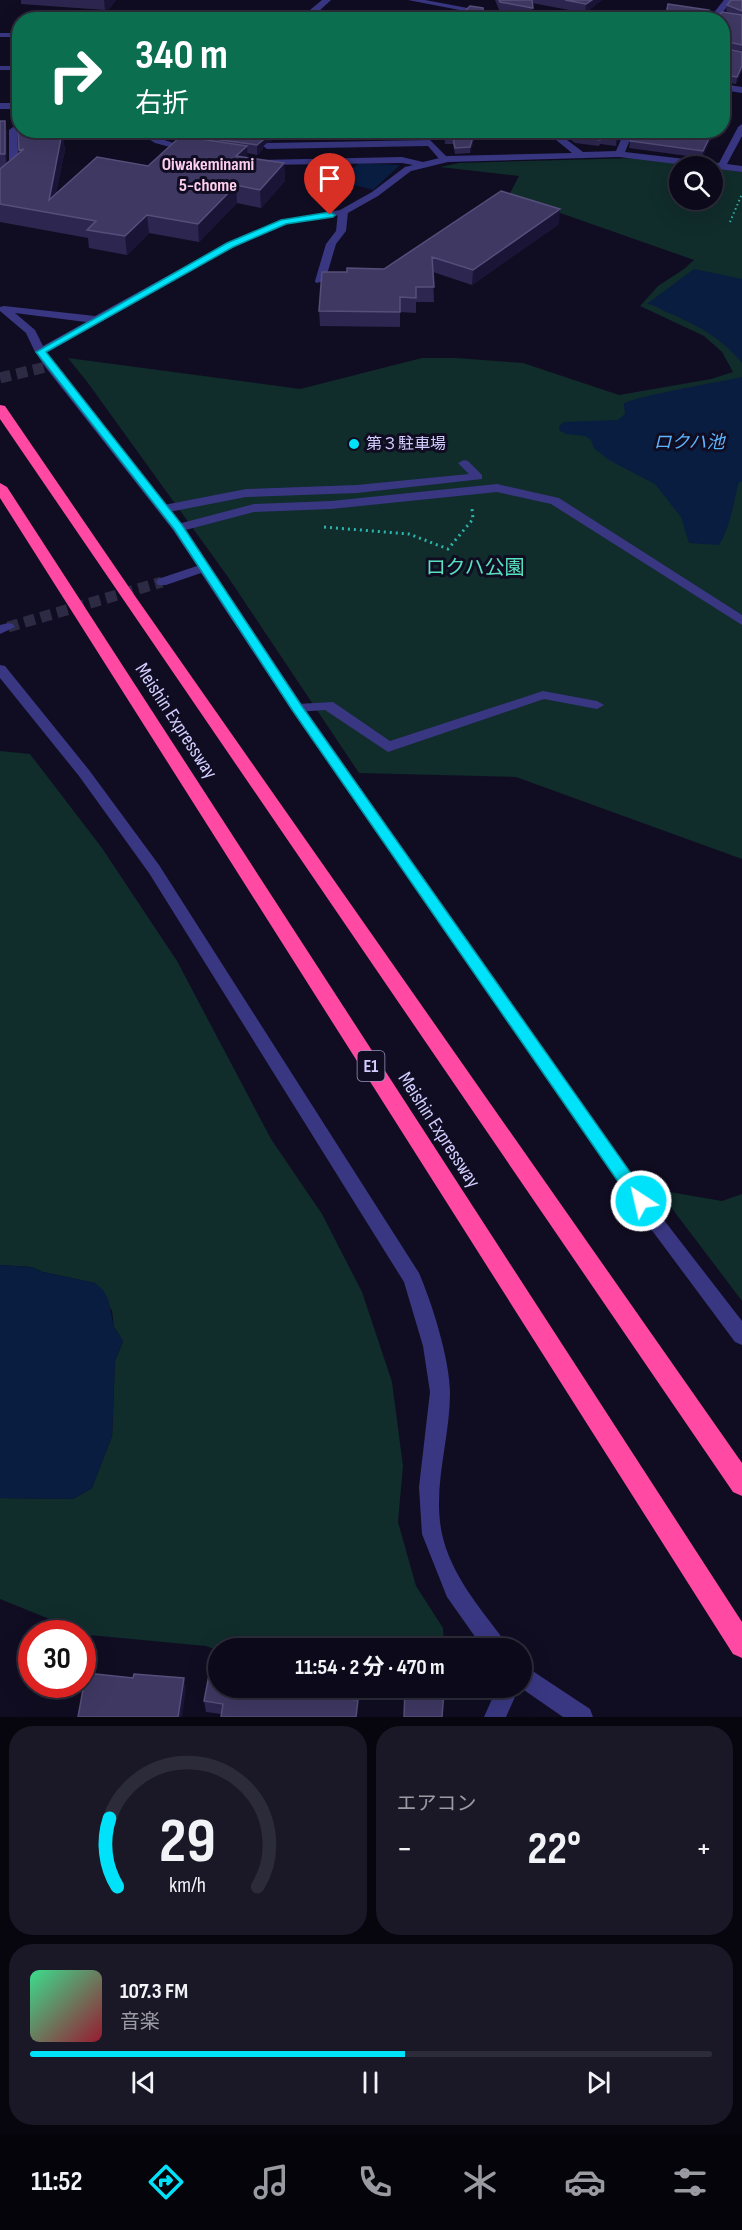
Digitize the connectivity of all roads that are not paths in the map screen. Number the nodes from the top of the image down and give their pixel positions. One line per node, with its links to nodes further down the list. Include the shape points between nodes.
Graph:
1 (327, 0): 5 (street)
2 (412, 0): 4 (street)
3 (728, 0): 7 (street)
4 (425, 1): 6 (street)
5 (313, 12)
6 (485, 12)
7 (718, 12)
8 (742, 127): 20 (street)
9 (13, 138): 24 (street)
10 (161, 138): 14 (street, via 175,147)
11 (559, 138): 16 (street)
12 (626, 138): 15 (street)
13 (267, 146): 17 (street, via 430,143)
14 (202, 152)
15 (619, 154): 16 (street); 18 (street)
16 (581, 155): 17 (street)
17 (444, 159): 21 (street)
18 (669, 159)
19 (248, 160): 21 (street, via 277,163 402,159)
20 (723, 164)
21 (420, 165): 25 (street)
22 (723, 166): 23 (street)
23 (742, 169)
24 (14, 170)
25 (343, 212): 26 (street, via 341,231 331,244); 28 (street, via 266,228)
26 (320, 281)
27 (2, 307): 28 (street); 29 (street, via 31,332)
28 (99, 320): 29 (street)
29 (40, 352): 33 (street)
30 (0, 409): 42 (highway, Meishin Expressway)
31 (464, 463): 33 (street, via 478,477 357,489 246,494)
32 (0, 487): 44 (highway, Meishin Expressway / E1)
33 (164, 509): 34 (street)
34 (178, 528): 35 (street); 37 (street, via 254,508 332,505 497,488 555,501)
35 (203, 568): 36 (street); 40 (street)
36 (162, 582)
37 (742, 621)
38 (0, 669): 43 (street, via 84,773 154,869 412,1279 433,1346 440,1392 429,1487 432,1534 454,1590)
39 (597, 705): 40 (street, via 543,695 388,747 328,705)
40 (297, 708): 41 (street, via 654,1220)
41 (742, 1336)
42 (742, 1484)
43 (489, 1638)
44 (742, 1645)
45 (532, 1682): 48 (street)
46 (504, 1698): 47 (street)
47 (495, 1717)
48 (582, 1717)

